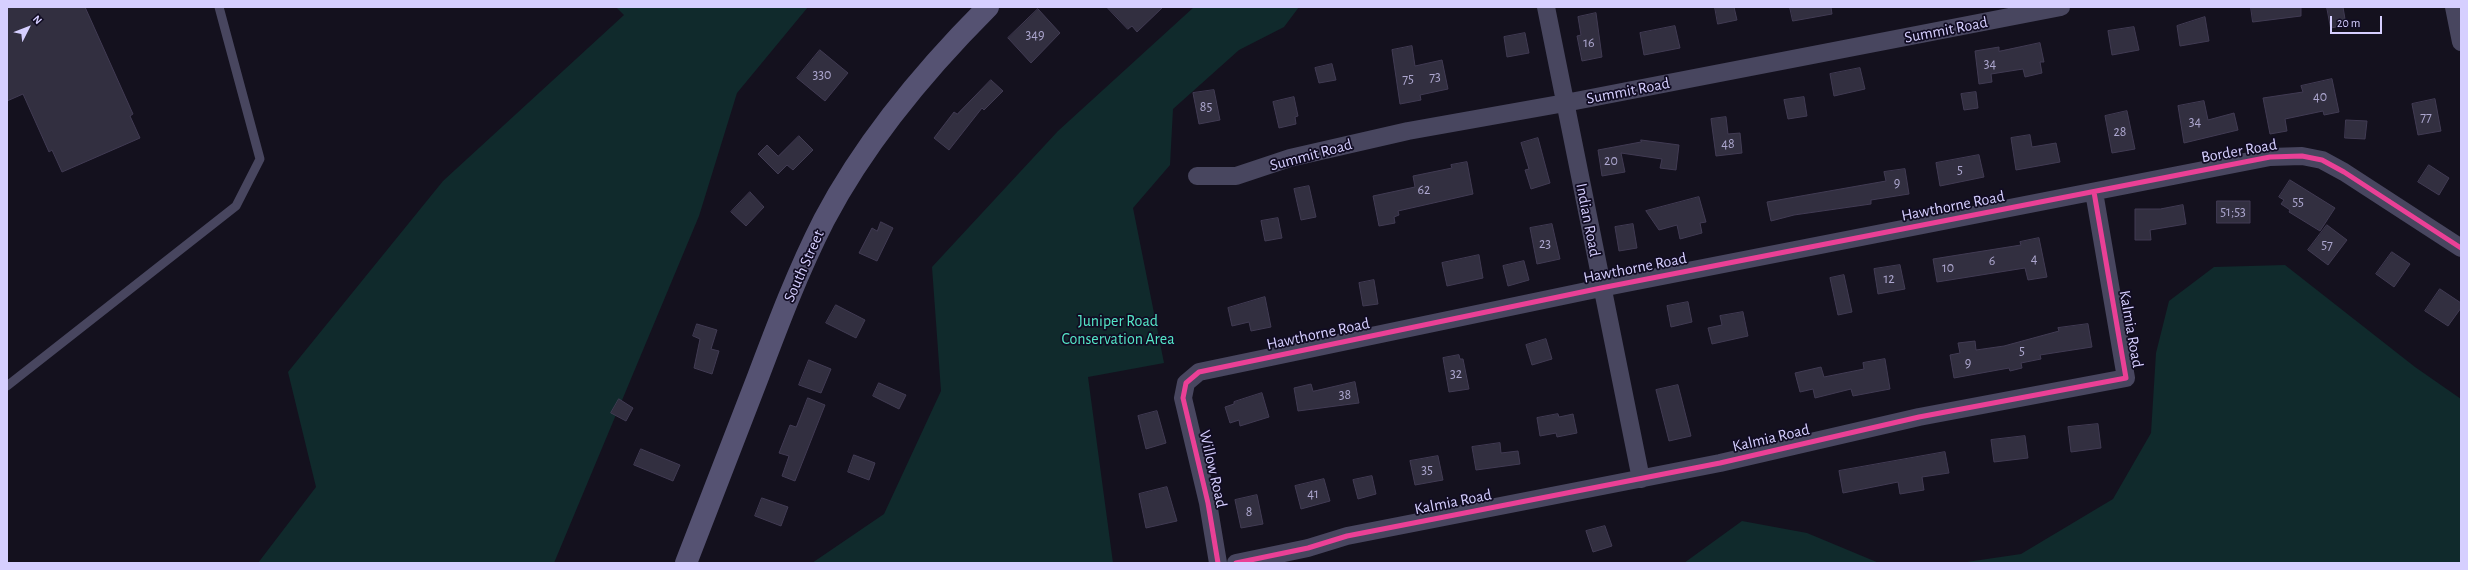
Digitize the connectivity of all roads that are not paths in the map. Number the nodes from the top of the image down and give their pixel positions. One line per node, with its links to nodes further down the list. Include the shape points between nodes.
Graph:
1 (219, 7): 13 (lane, via 260,159 236,206)
2 (988, 7): 15 (main road, South Street, via 942,55 882,129 825,220 776,331)
3 (1546, 7): 7 (street, Indian Road)
4 (2061, 7): 7 (street, Summit Road)
5 (2454, 7): 6 (street)
6 (2461, 42)
7 (1565, 103): 8 (street, Summit Road, via 1408,131 1290,158 1236,176); 11 (street, Indian Road)
8 (1197, 176)
9 (2094, 192): 10 (street, Border Road, via 2259,159 2280,156 2307,157 2322,160 2344,172); 11 (street, Hawthorne Road); 14 (street, Kalmia Road, via 2126,378 1919,418)
10 (2461, 248)
11 (1601, 288): 12 (street, Hawthorne Road, via 1199,372); 14 (street, Indian Road)
12 (1186, 382): 16 (street, Willow Road, via 1183,398 1207,498)
13 (7, 386)
14 (1641, 479): 17 (street, Kalmia Road, via 1347,536 1308,548)
15 (686, 563)
16 (1218, 563)
17 (1236, 563)

